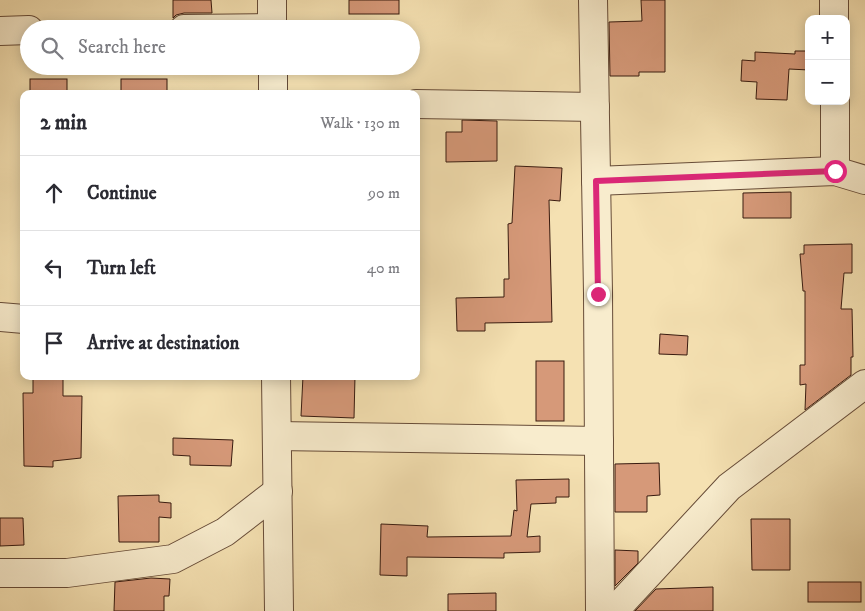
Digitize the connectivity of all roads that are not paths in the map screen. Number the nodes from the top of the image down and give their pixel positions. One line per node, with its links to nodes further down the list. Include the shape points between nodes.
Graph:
1 (272, 0): 5 (street)
2 (593, 0): 12 (street)
3 (834, 0): 4 (street)
4 (834, 15)
5 (272, 20)
6 (0, 30): 7 (street)
7 (20, 30)
8 (273, 75): 9 (street)
9 (273, 90)
10 (420, 104): 12 (street)
11 (835, 105): 13 (street)
12 (595, 107): 15 (street)
13 (835, 171): 14 (street); 15 (street)
14 (865, 180)
15 (596, 181): 21 (street)
16 (0, 317): 17 (street)
17 (20, 319)
18 (276, 380): 20 (street)
19 (865, 384): 26 (street, via 728,487)
20 (277, 436): 21 (street); 22 (street)
21 (599, 441): 25 (street)
22 (278, 490): 23 (street, via 225,532 173,560 67,573); 24 (street)
23 (0, 573)
24 (279, 611)
25 (600, 611)
26 (614, 611)

